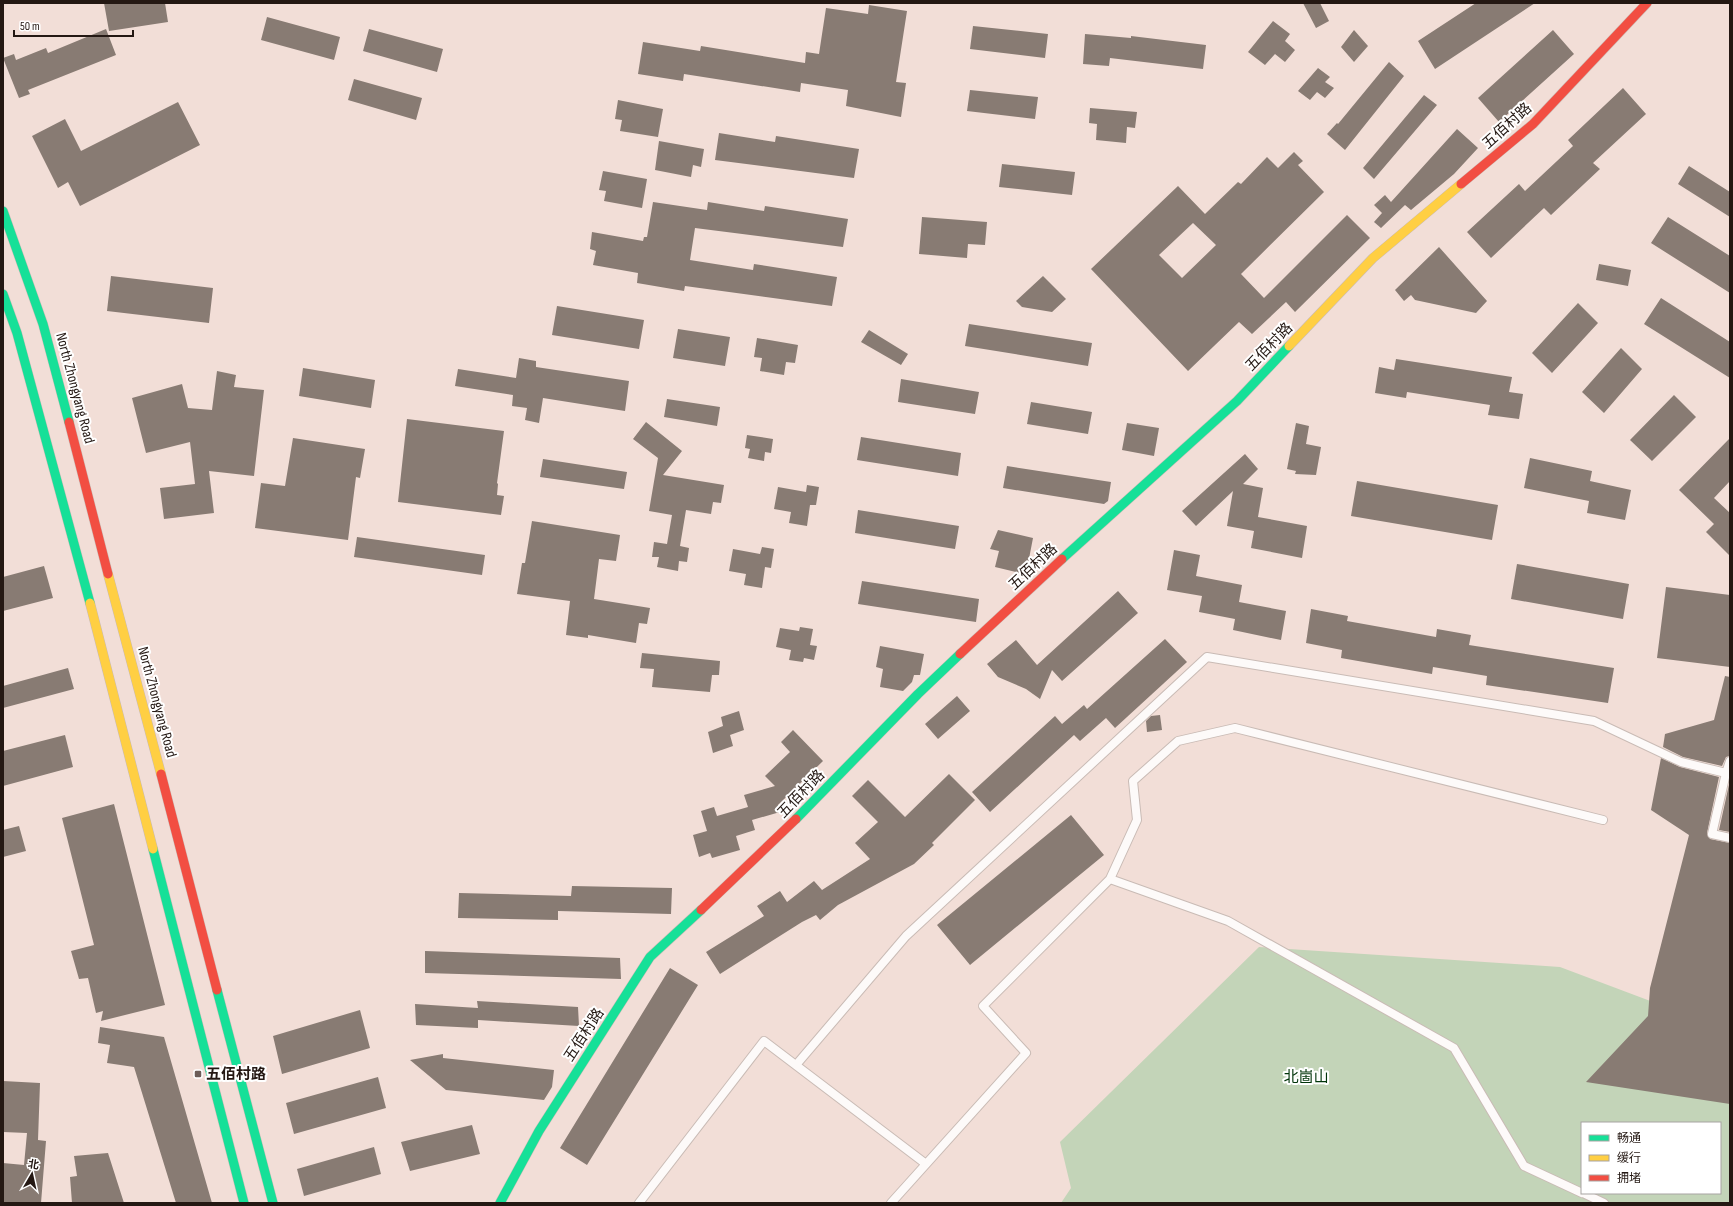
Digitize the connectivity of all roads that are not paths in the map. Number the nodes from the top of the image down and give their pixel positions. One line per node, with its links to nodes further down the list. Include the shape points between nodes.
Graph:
1 (1647, 3): 15 (main road, 五佰村路, via 1533,124 1373,258 1237,401 1062,558 918,694 770,846 650,957 539,1131)
2 (3, 211): 14 (main road, North Zhongyang Road, via 43,324)
3 (3, 294): 13 (main road, via 17,332 72,533)
4 (1730, 761): 5 (lane)
5 (1726, 773): 7 (lane, via 1712,834); 9 (lane, via 1682,762 1594,721 1207,658 906,936)
6 (1603, 820): 8 (lane, via 1235,728 1178,741 1133,781 1137,820)
7 (1730, 838)
8 (1110, 879): 10 (lane, via 983,1006 1026,1054); 11 (lane, via 1228,921 1454,1048 1524,1166)
9 (796, 1065): 10 (lane); 16 (lane, via 764,1041)
10 (926, 1164): 17 (lane)
11 (1581, 1193)
12 (1584, 1194): 18 (lane)
13 (244, 1203)
14 (273, 1203)
15 (500, 1203)
16 (639, 1203)
17 (891, 1203)
18 (1604, 1203)

